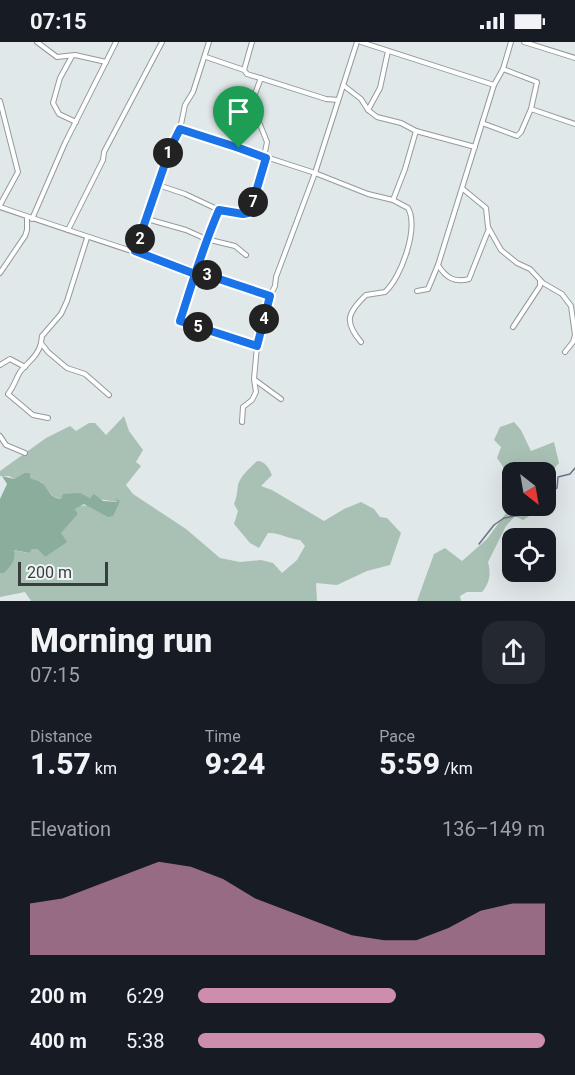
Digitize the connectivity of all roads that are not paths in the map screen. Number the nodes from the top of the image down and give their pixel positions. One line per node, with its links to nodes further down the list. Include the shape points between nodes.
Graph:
1 (37, 42): 12 (street, via 57,57)
2 (116, 42): 15 (street)
3 (162, 42): 41 (street)
4 (209, 42): 13 (street)
5 (252, 42): 17 (street)
6 (359, 42): 11 (street); 19 (street)
7 (511, 42): 16 (street)
8 (524, 42): 10 (street)
9 (544, 42): 10 (street)
10 (543, 48): 14 (street)
11 (388, 51): 20 (street); 24 (street, via 380,88)
12 (72, 56): 15 (street); 25 (street, via 60,78 54,103 59,114)
13 (206, 57): 17 (street); 28 (street, via 185,105)
14 (575, 58)
15 (106, 62): 25 (street)
16 (503, 69): 20 (street); 23 (street, via 537,82)
17 (244, 70): 18 (street)
18 (261, 78): 21 (street); 31 (street, via 250,107 267,142)
19 (343, 85): 21 (street); 24 (street)
20 (494, 86): 26 (street)
21 (338, 100): 32 (street)
22 (0, 101): 36 (street, via 18,172)
23 (531, 109): 26 (street, via 517,136); 27 (street)
24 (369, 110): 29 (street, via 377,117)
25 (76, 122): 38 (street)
26 (482, 123): 30 (street)
27 (575, 124)
28 (180, 129): 31 (street); 33 (street)
29 (416, 131): 30 (street); 35 (street)
30 (475, 147): 34 (street)
31 (265, 157): 32 (street); 37 (street, via 248,213)
32 (315, 173): 35 (street); 51 (street)
33 (158, 185): 37 (street); 39 (street)
34 (463, 189): 40 (street, via 486,208); 46 (street)
35 (393, 200): 54 (street, via 410,212 407,255 387,291 366,295 353,313 350,330)
36 (0, 206): 38 (street)
37 (219, 210): 43 (street)
38 (30, 218): 41 (street); 47 (street, via 25,236)
39 (147, 219): 43 (street); 44 (street)
40 (488, 227): 46 (street, via 469,279 457,281); 49 (street, via 501,250)
41 (68, 230): 42 (street)
42 (87, 238): 44 (street); 55 (street, via 67,301)
43 (206, 239): 45 (street, via 235,246); 48 (street)
44 (135, 251): 48 (street)
45 (246, 255)
46 (438, 266): 50 (street, via 428,289)
47 (0, 273)
48 (195, 274): 51 (street); 56 (street, via 180,321)
49 (540, 280): 52 (street, via 567,299); 53 (street)
50 (417, 291)
51 (270, 296): 56 (street)
52 (575, 325): 57 (street, via 573,342)
53 (513, 327)
54 (361, 342)
55 (41, 343): 59 (street); 61 (street, via 67,368 85,374)
56 (257, 346): 60 (street)
57 (565, 352)
58 (0, 365): 59 (street, via 10,358)
59 (25, 367): 63 (street, via 8,394 33,415)
60 (254, 379): 62 (street); 64 (street, via 255,397 243,407)
61 (109, 394)
62 (281, 399)
63 (48, 418)
64 (242, 422)
65 (0, 436): 66 (street, via 6,445)
66 (25, 453)

